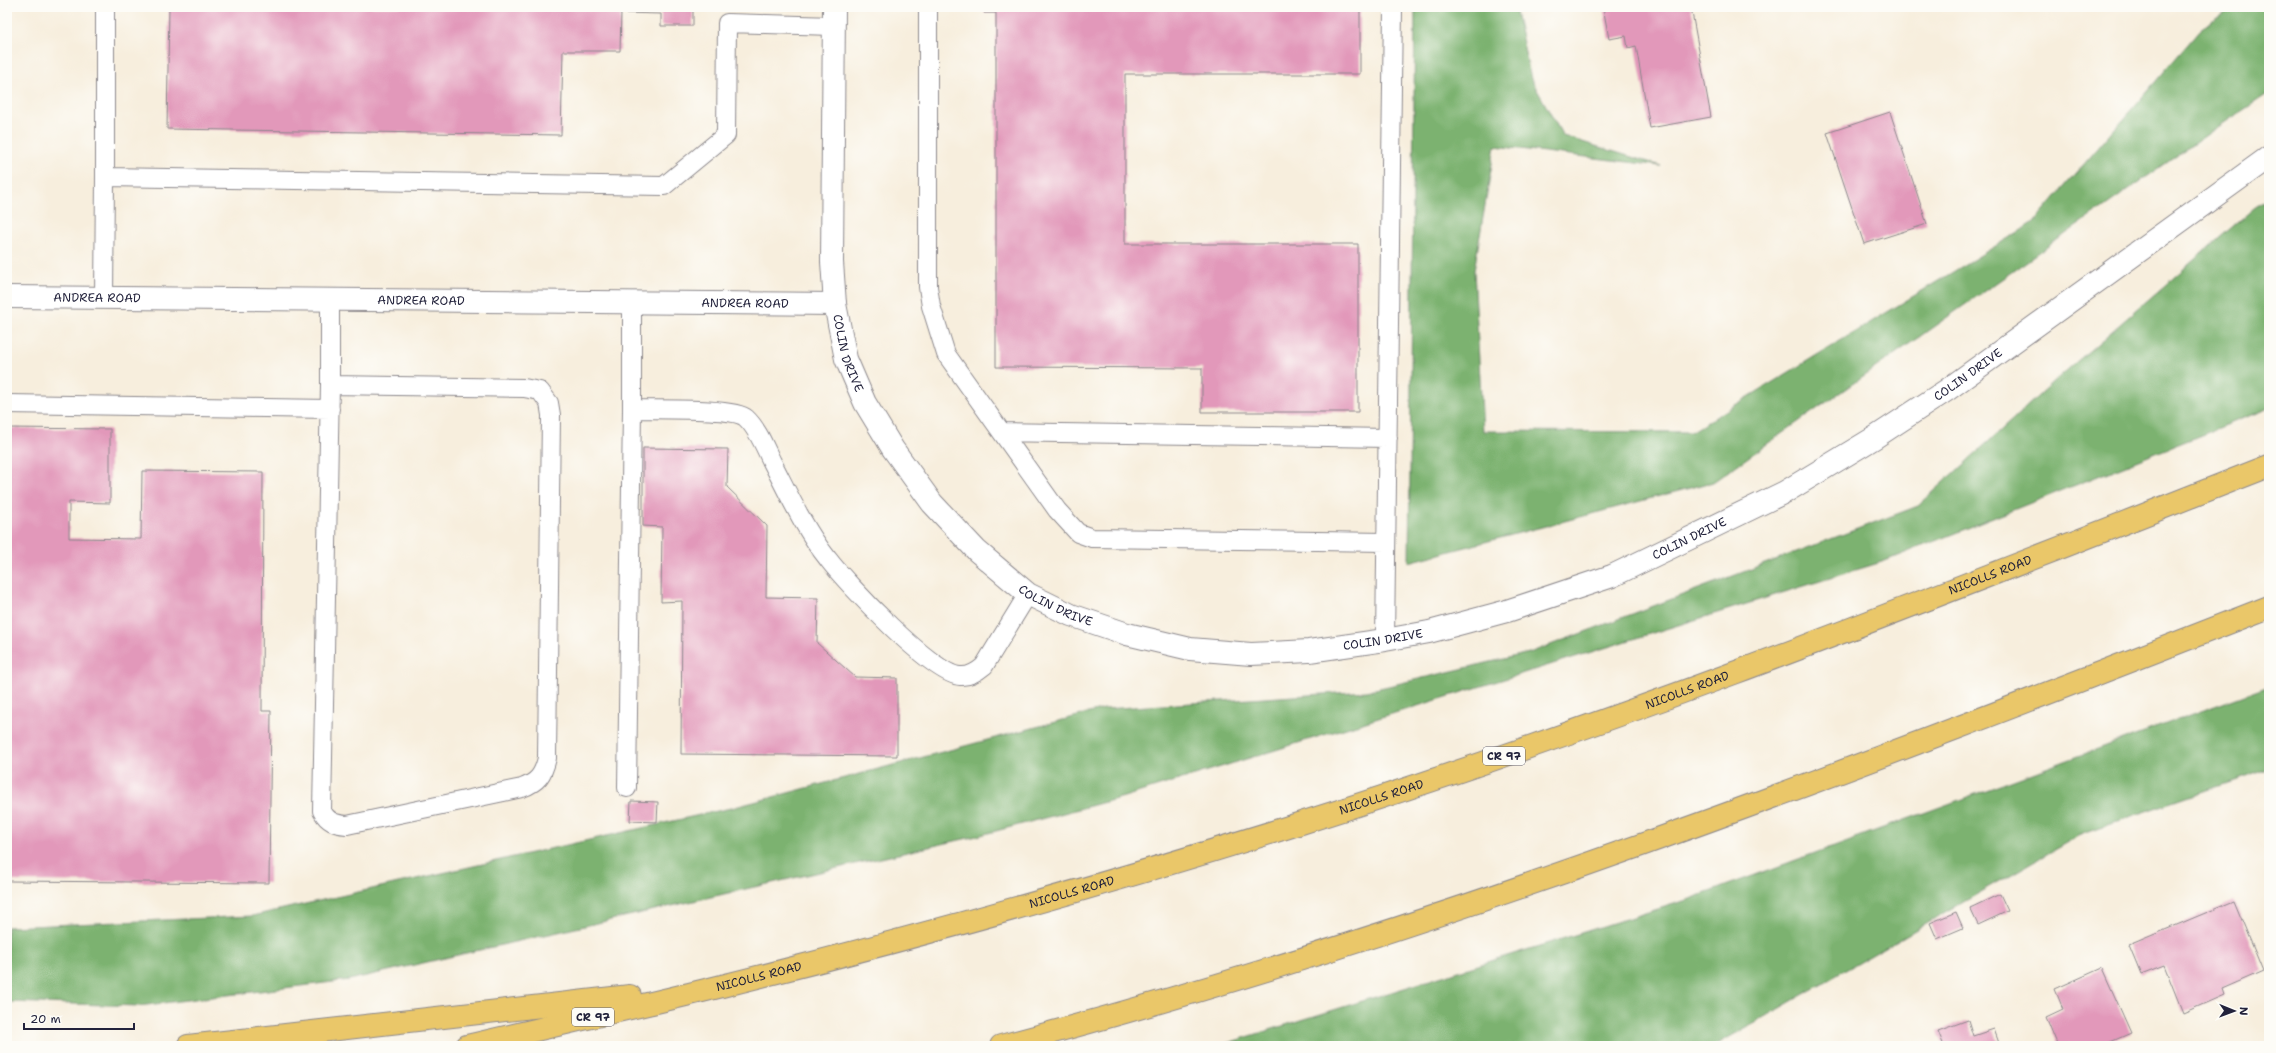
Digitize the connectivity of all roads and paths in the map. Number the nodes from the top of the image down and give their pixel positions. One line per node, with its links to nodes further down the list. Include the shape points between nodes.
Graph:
1 (105, 7): 6 (lane)
2 (928, 7): 16 (lane, via 930,306 946,354)
3 (1393, 7): 17 (lane)
4 (834, 16): 6 (lane, via 727,23 726,135 664,186); 11 (street, COLIN DRIVE, via 832,262)
5 (2269, 157): 22 (street, COLIN DRIVE, via 1947,390 1785,492 1612,576 1507,611 1429,632)
6 (105, 177): 8 (lane)
7 (7, 297): 8 (street, ANDREA ROAD)
8 (104, 298): 9 (street, ANDREA ROAD)
9 (330, 301): 10 (street, ANDREA ROAD); 12 (lane)
10 (632, 302): 11 (street, ANDREA ROAD); 15 (lane)
11 (835, 304): 20 (street, COLIN DRIVE, via 846,359 865,403 893,449 932,503 977,552)
12 (330, 385): 14 (lane); 14 (lane, via 524,388 540,391 549,403 551,415 547,758 543,773 536,782 522,788 347,825 334,824 326,819 322,811)
13 (7, 404): 14 (lane)
14 (330, 409)
15 (632, 409): 20 (lane, via 726,412 745,417 757,433 796,508 827,559 860,595 929,661 944,672 960,676 976,673 984,666); 23 (lane)
16 (1002, 432): 17 (lane); 19 (lane, via 1057,510 1078,533 1092,538)
17 (1388, 438): 19 (lane)
18 (2269, 466): 24 (highway, NICOLLS ROAD / CR 97, via 1863,625 1486,762 1295,825 1100,884)
19 (1386, 542): 22 (lane)
20 (1028, 594): 22 (street, COLIN DRIVE, via 1071,615 1127,634 1190,649 1250,654 1309,651)
21 (2269, 607): 27 (highway, via 1957,729 1586,866 1208,990)
22 (1385, 640)
23 (627, 788)
24 (719, 987): 25 (highway); 26 (highway, NICOLLS ROAD / CR 97)
25 (188, 1046)
26 (467, 1046)
27 (1001, 1046)

